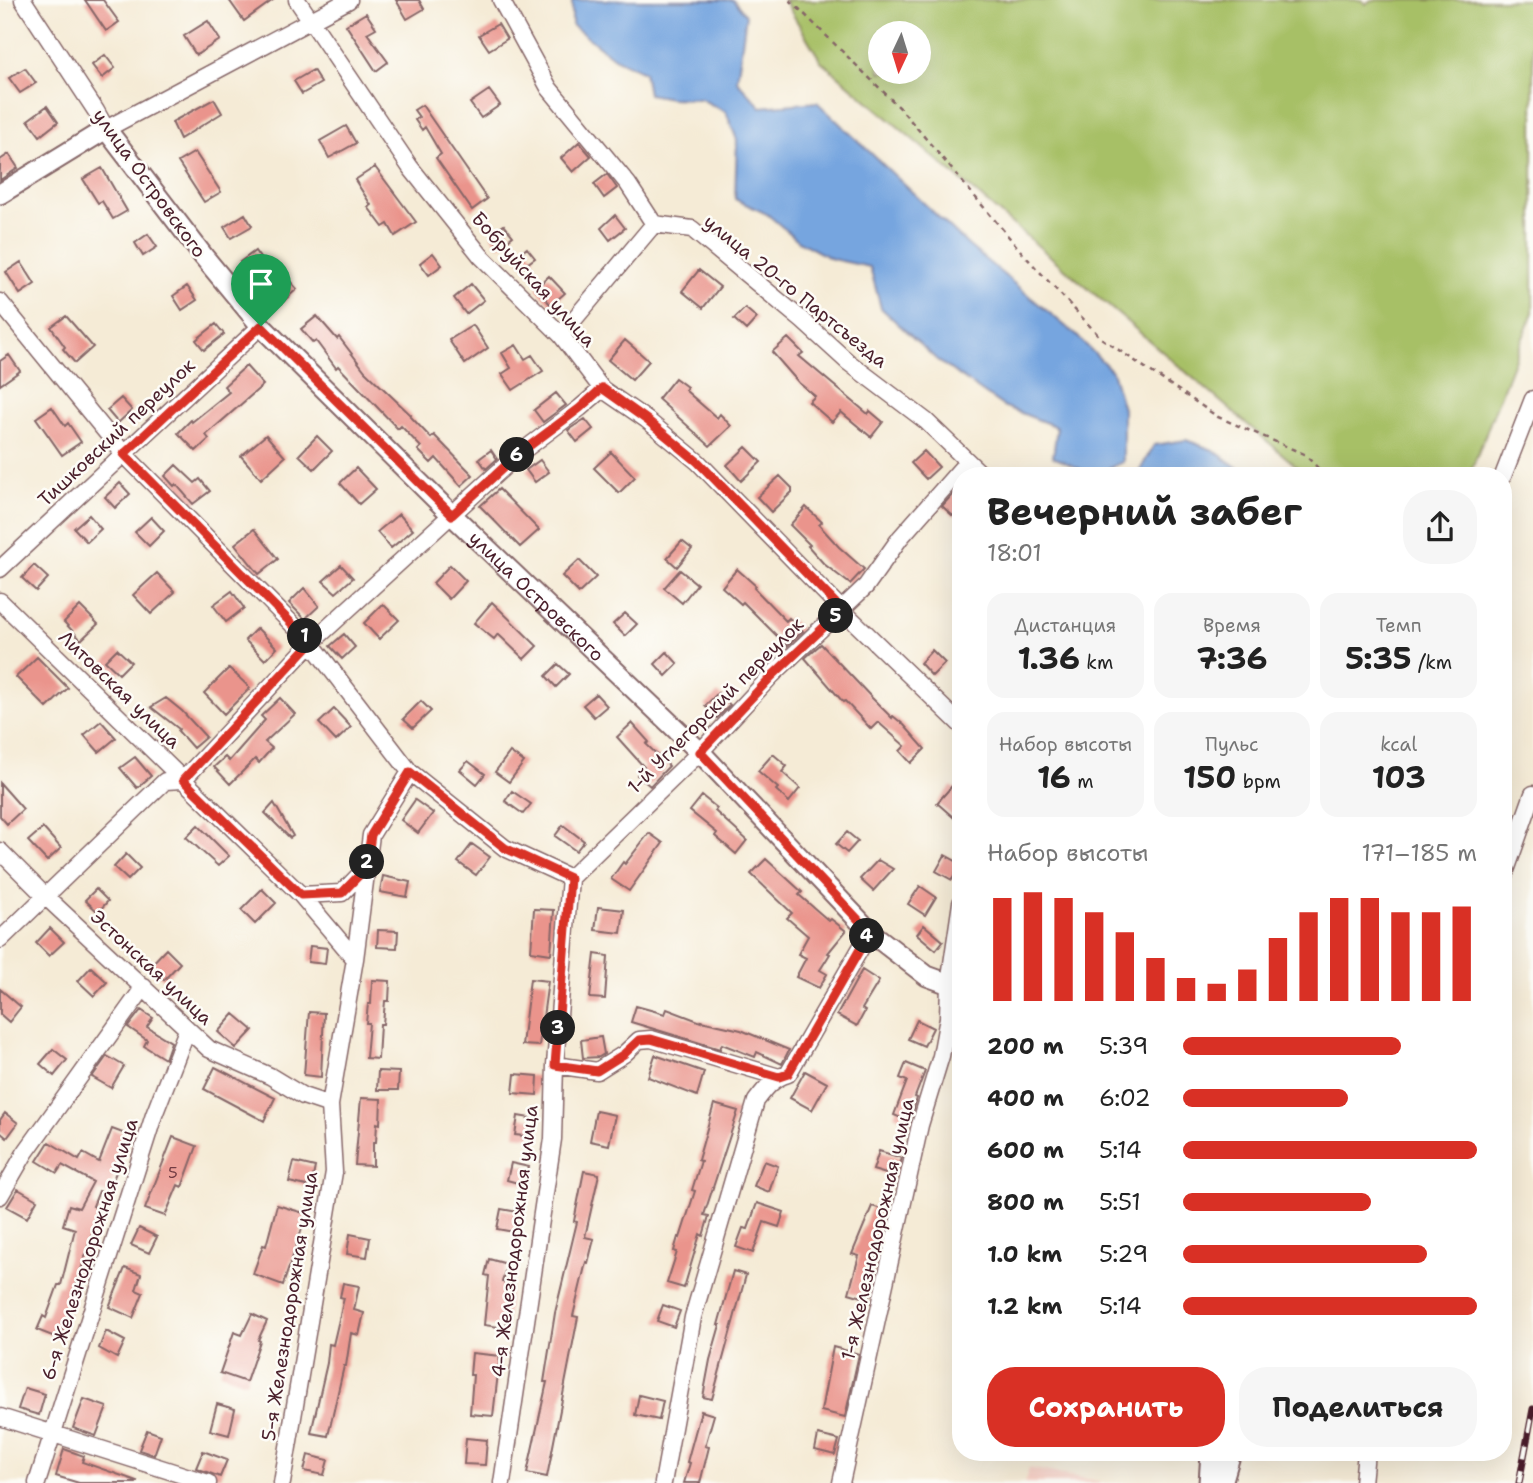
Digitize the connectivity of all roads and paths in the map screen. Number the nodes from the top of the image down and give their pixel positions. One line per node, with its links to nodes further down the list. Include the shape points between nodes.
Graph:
1 (23, 0): 7 (street, улица Островского)
2 (297, 0): 6 (street, Бобруйская улица)
3 (349, 0): 6 (street)
4 (501, 0): 9 (street, via 549,88 628,184)
5 (790, 0): 19 (path, via 900,108 1101,338 1218,417 1304,454)
6 (311, 22): 7 (street); 12 (street, Бобруйская улица, via 433,197 481,257)
7 (106, 129): 8 (street); 11 (street, улица Островского)
8 (0, 194)
9 (654, 224): 12 (street); 16 (street, улица 20-го Партсъезда, via 692,229 848,362 926,421)
10 (0, 302): 15 (street)
11 (261, 326): 15 (street, Тишковский переулок); 22 (street, улица Островского)
12 (561, 335): 13 (street, Бобруйская улица)
13 (602, 388): 22 (street, via 516,456); 25 (street, Бобруйская улица, via 698,462)
14 (1533, 399): 20 (street)
15 (124, 454): 23 (street, Тишковский переулок); 26 (street)
16 (967, 462): 17 (street, 1-й Углегорский переулок); 18 (street, улица 20-го Партсъезда)
17 (963, 467)
18 (973, 467)
19 (1317, 467)
20 (1507, 467)
21 (952, 479): 25 (street, 1-й Углегорский переулок)
22 (452, 515): 26 (street); 28 (street, улица Островского)
23 (0, 569)
24 (0, 601): 30 (street, Литовская улица)
25 (842, 610): 27 (street, Бобруйская улица); 28 (street, 1-й Углегорский переулок)
26 (311, 643): 29 (street); 30 (street)
27 (952, 716)
28 (700, 752): 35 (street, 1-й Углегорский переулок); 38 (street, улица Островского)
29 (410, 772): 34 (street, 5-я Железнодорожная улица, via 371,835); 35 (street, via 505,848)
30 (183, 780): 36 (street, via 165,781); 37 (street, Литовская улица)
31 (1533, 794): 33 (street)
32 (0, 851): 36 (street, Эстонская улица)
33 (1512, 854)
34 (366, 868): 37 (street, via 342,893); 40 (street, 5-я Железнодорожная улица)
35 (570, 878): 45 (street, 4-я Железнодорожная улица)
36 (44, 895): 39 (street); 42 (street, Эстонская улица)
37 (301, 895): 40 (street, Литовская улица)
38 (870, 932): 41 (street, улица Островского, via 927,976); 46 (street, via 788,1074)
39 (0, 940)
40 (355, 959): 47 (street, 5-я Железнодорожная улица)
41 (952, 983)
42 (144, 986): 44 (street, Эстонская улица); 48 (street, via 25,1153)
43 (952, 999): 59 (street, 1-я Железнодорожная улица)
44 (187, 1030): 47 (street, Эстонская улица, via 209,1049); 50 (street, 6-я Железнодорожная улица)
45 (555, 1065): 46 (street, via 597,1071 639,1040 651,1039); 57 (street, 4-я Железнодорожная улица, via 553,1139)
46 (779, 1077): 58 (street, via 756,1101 693,1317)
47 (330, 1105): 56 (street, 5-я Железнодорожная улица, via 334,1172)
48 (0, 1196)
49 (0, 1417): 50 (street)
50 (51, 1434): 54 (street, 6-я Железнодорожная улица); 55 (street)
51 (1210, 1461): 60 (street)
52 (1228, 1461): 61 (street)
53 (1365, 1461): 62 (street)
54 (37, 1483)
55 (208, 1483)
56 (282, 1483)
57 (502, 1483)
58 (663, 1483)
59 (841, 1483)
60 (1209, 1483)
61 (1222, 1483)
62 (1363, 1483)

